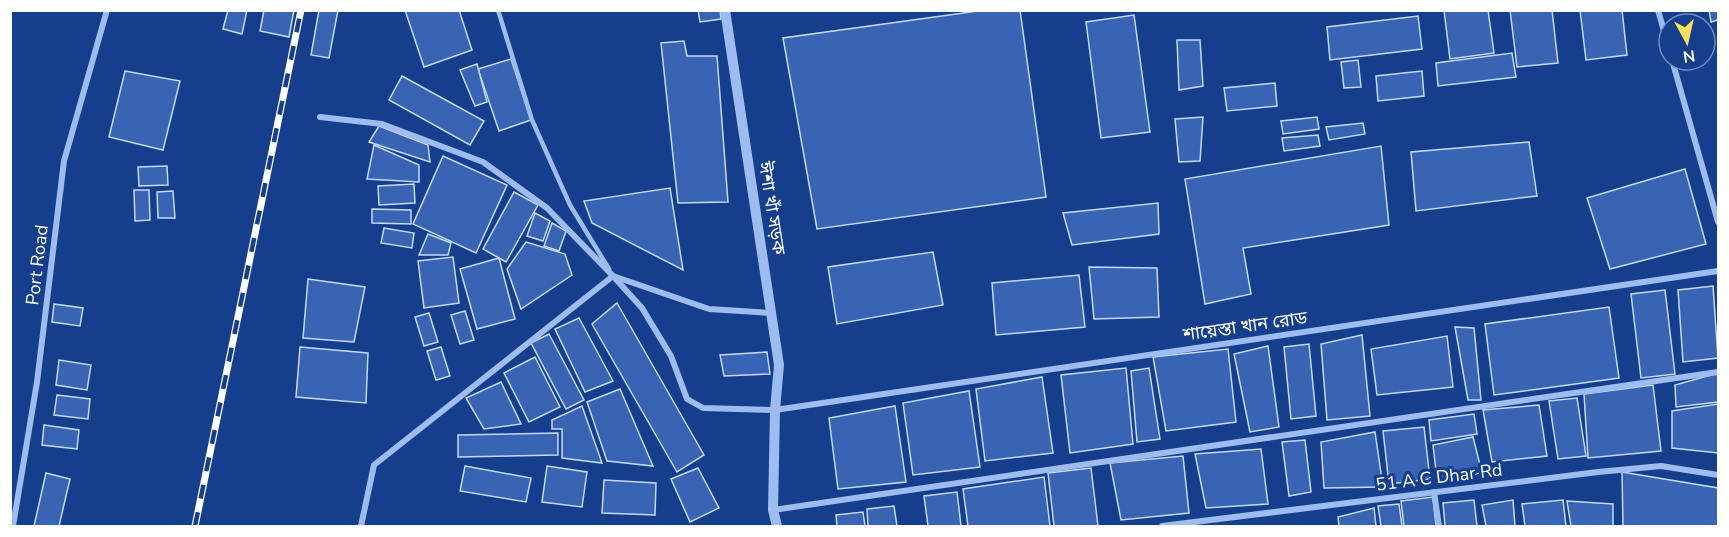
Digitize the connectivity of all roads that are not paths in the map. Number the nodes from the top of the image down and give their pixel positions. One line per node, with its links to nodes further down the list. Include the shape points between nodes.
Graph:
1 (107, 10): 15 (street, Port Road, via 64,160 37,382)
2 (498, 10): 8 (lane, via 532,120 570,206)
3 (725, 10): 9 (street, ঈশা খাঁ সড়ক)
4 (1675, 72): 6 (street)
5 (320, 117): 8 (street, শায়েস্তা খান রোড, via 382,124 483,162 547,208)
6 (1719, 222)
7 (1719, 271): 11 (street, শায়েস্তা খান রোড)
8 (613, 276): 9 (street, via 709,309); 11 (street, শায়েস্তা খান রোড, via 642,308 671,356 687,399 703,408); 16 (street, via 374,465)
9 (771, 313): 11 (street, ঈশা খাঁ সড়ক, via 779,365)
10 (1719, 372): 14 (street)
11 (776, 410): 14 (street, ঈশা খাঁ সড়ক)
12 (1719, 475): 13 (street, 51 A C Dhar Rd, via 1661,466)
13 (1434, 492): 18 (street, 51 A C Dhar Rd); 19 (street)
14 (773, 510): 17 (street, ঈশা খাঁ সড়ক)
15 (14, 526)
16 (361, 526)
17 (777, 526)
18 (1162, 526)
19 (1439, 526)

